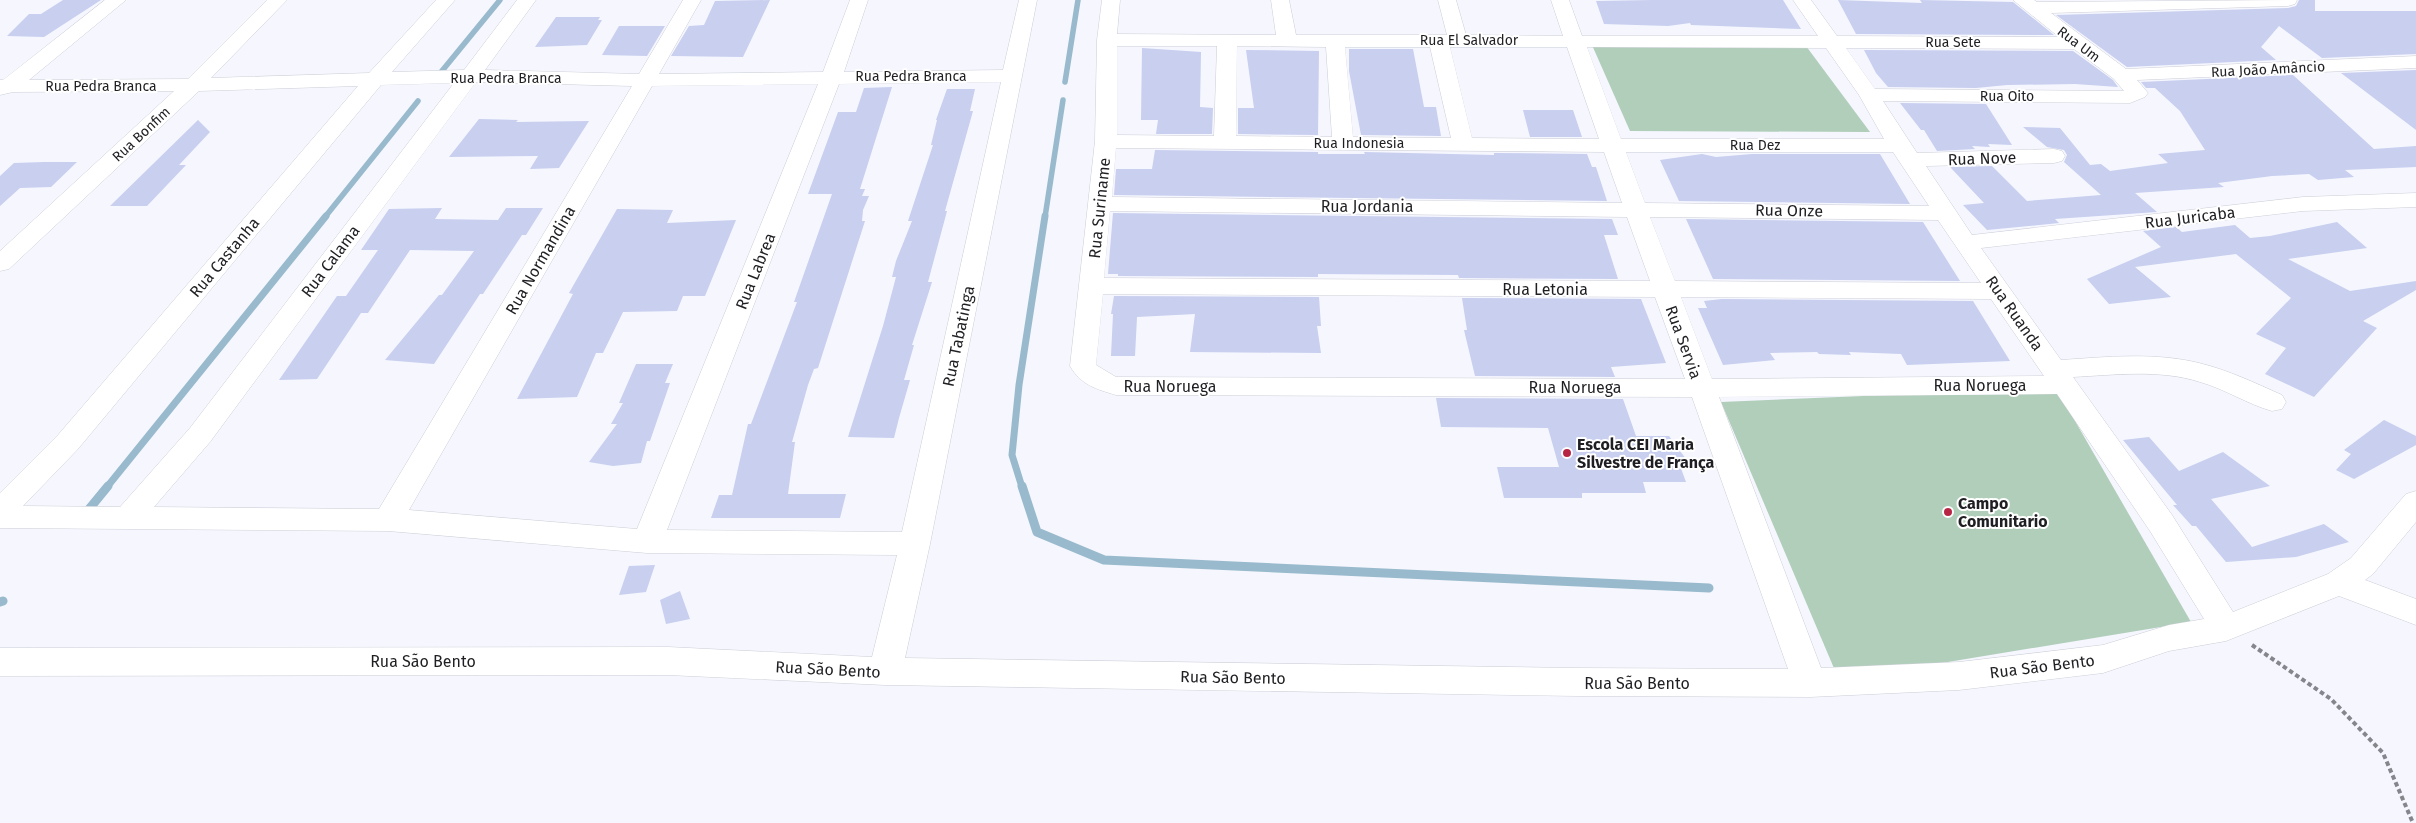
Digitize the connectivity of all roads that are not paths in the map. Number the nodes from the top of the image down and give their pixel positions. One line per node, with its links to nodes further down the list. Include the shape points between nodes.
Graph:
1 (117, 0): 31 (street)
2 (278, 0): 30 (street, Rua Bonfim)
3 (446, 0): 29 (street, Rua Castanha)
4 (527, 0): 25 (street, Rua Calama)
5 (692, 0): 28 (street, Rua Normandina)
6 (859, 0): 26 (street, Rua Labrea)
7 (1028, 0): 27 (street, Rua Tabatinga)
8 (1111, 0): 15 (street, Rua Suriname)
9 (1280, 0): 17 (street)
10 (1447, 0): 19 (street)
11 (1560, 0): 20 (street, Rua Servia)
12 (1802, 0): 21 (street, Rua Ruanda)
13 (2288, 0): 14 (street)
14 (2027, 4): 22 (street, Rua Um)
15 (1107, 40): 16 (street, Rua El Salvador); 34 (street, Rua Suriname)
16 (1227, 40): 17 (street, Rua El Salvador); 35 (street)
17 (1287, 40): 18 (street, Rua El Salvador)
18 (1335, 40): 19 (street, Rua El Salvador); 36 (street)
19 (1448, 40): 20 (street, Rua El Salvador); 37 (street)
20 (1574, 41): 21 (street, Rua El Salvador); 38 (street, Rua Servia)
21 (1831, 42): 22 (street, Rua Sete); 33 (street, Rua Ruanda)
22 (2076, 43): 24 (street, Rua Um)
23 (2416, 62): 24 (street, Rua João Amâncio)
24 (2120, 75): 32 (street, Rua Um)
25 (468, 76): 28 (street, Rua Pedra Branca); 29 (street, Rua Pedra Branca); 57 (street, Rua Calama, via 200,436)
26 (832, 76): 27 (street, Rua Pedra Branca); 28 (street, Rua Pedra Branca); 59 (street, Rua Labrea)
27 (1012, 76): 60 (street, Rua Tabatinga)
28 (646, 80): 58 (street, Rua Normandina)
29 (373, 81): 30 (street, Rua Pedra Branca); 55 (street, Rua Castanha, via 68,442)
30 (193, 85): 31 (street, Rua Pedra Branca); 46 (street, Rua Bonfim)
31 (3, 88)
32 (2136, 89): 33 (street, Rua Oito, via 2138,93 2130,97)
33 (1869, 95): 39 (street, Rua Ruanda)
34 (1106, 141): 35 (street, Rua Indonesia); 42 (street, Rua Suriname)
35 (1225, 142): 36 (street, Rua Indonesia)
36 (1343, 143): 37 (street, Rua Indonesia)
37 (1463, 144): 38 (street, Rua Indonesia)
38 (1612, 146): 39 (street, Rua Dez); 43 (street, Rua Servia)
39 (1905, 153): 40 (street, Rua Nove); 44 (street, Rua Ruanda)
40 (2054, 156)
41 (2416, 200): 45 (street, Rua Juricaba, via 2303,204)
42 (1100, 204): 43 (street, Rua Jordania); 47 (street, Rua Suriname)
43 (1634, 208): 44 (street, Rua Onze); 48 (street, Rua Servia)
44 (1944, 213): 45 (street, Rua Ruanda)
45 (1965, 243): 49 (street, Rua Ruanda)
46 (0, 264)
47 (1090, 286): 48 (street, Rua Letonia); 50 (street, Rua Suriname, via 1083,366)
48 (1665, 290): 49 (street, Rua Letonia); 52 (street, Rua Servia)
49 (2000, 292): 51 (street, Rua Ruanda)
50 (1088, 374): 52 (street, Rua Noruega, via 1099,382 1116,386)
51 (2059, 377): 52 (street, Rua Noruega); 53 (street, Rua Noruega, via 2145,365 2189,370 2220,379); 63 (street, Rua Ruanda, via 2162,523)
52 (1700, 388): 66 (street, Rua Servia, via 1728,454)
53 (2272, 402)
54 (2414, 508): 61 (street, Rua São Bento, via 2362,566)
55 (0, 510)
56 (0, 517): 57 (street)
57 (128, 517): 58 (street)
58 (388, 520): 59 (street)
59 (647, 541): 60 (street)
60 (915, 544): 65 (street, Rua Tabatinga)
61 (2339, 583): 62 (street); 63 (street, Rua São Bento)
62 (2416, 612)
63 (2226, 628): 66 (street, Rua São Bento, via 2169,638 2103,659 1959,676)
64 (0, 662): 65 (street, Rua São Bento, via 668,661)
65 (885, 671): 66 (street, Rua São Bento)
66 (1810, 683)

